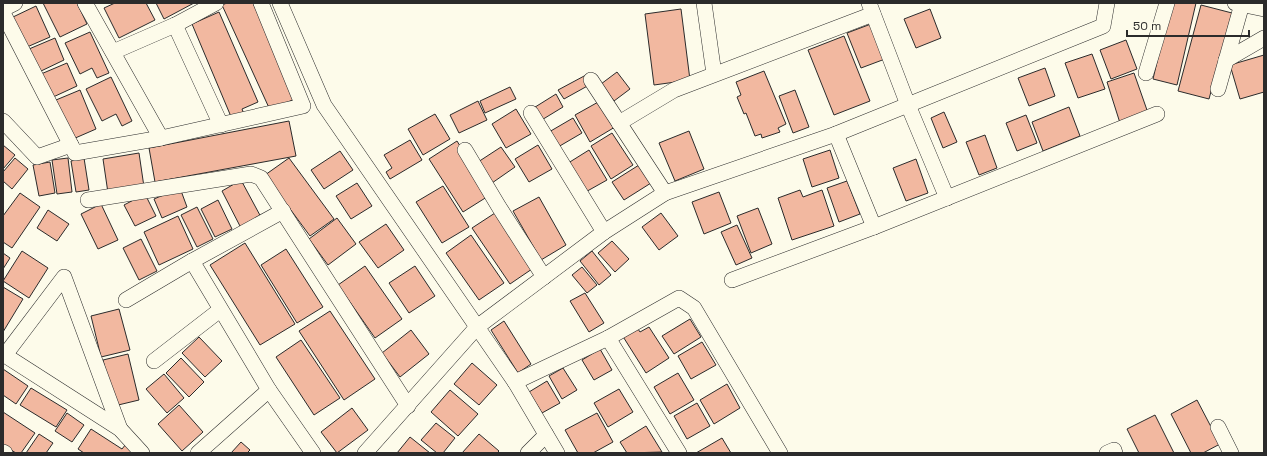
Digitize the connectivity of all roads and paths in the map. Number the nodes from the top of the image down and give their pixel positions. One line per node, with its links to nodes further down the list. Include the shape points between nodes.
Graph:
1 (15, 3): 11 (street)
2 (85, 3): 16 (street)
3 (216, 3): 14 (street)
4 (261, 3): 27 (street, via 304,106)
5 (280, 3): 43 (street, via 324,105)
6 (704, 3): 19 (street)
7 (1107, 3): 22 (street, via 1103,26)
8 (1167, 3): 18 (street)
9 (1239, 4): 12 (street); 17 (street)
10 (871, 8): 19 (street); 22 (street)
11 (3, 9)
12 (1264, 9)
13 (3, 13): 30 (street)
14 (175, 25): 16 (street); 27 (street)
15 (1264, 38): 17 (street)
16 (113, 52): 29 (street)
17 (1226, 60): 21 (street)
18 (1146, 73)
19 (714, 74): 26 (street, via 674,90)
20 (591, 80): 26 (street)
21 (1218, 89)
22 (908, 105): 28 (street); 33 (street)
23 (531, 113): 37 (street)
24 (1157, 114): 33 (street)
25 (3, 121): 30 (street, via 37,157)
26 (619, 123): 32 (street)
27 (221, 125): 29 (street)
28 (836, 134): 32 (street); 36 (street)
29 (161, 138): 30 (street, via 75,153)
30 (71, 145)
31 (466, 150): 39 (street)
32 (666, 193): 37 (street)
33 (947, 198): 36 (street)
34 (88, 200): 35 (street, via 251,174 261,178)
35 (283, 211): 38 (street); 49 (street)
36 (874, 227): 40 (street)
37 (604, 232): 39 (street)
38 (192, 260): 41 (street); 42 (street)
39 (544, 277): 43 (street)
40 (732, 280)
41 (126, 300)
42 (220, 310): 46 (street); 48 (street)
43 (477, 327): 47 (street); 49 (street)
44 (608, 338): 47 (street); 59 (street); 60 (street, via 678,298 694,308)
45 (4, 355): 51 (street); 51 (street, via 64,277)
46 (154, 361)
47 (515, 382): 52 (street)
48 (269, 390): 54 (street); 55 (street)
49 (408, 406): 56 (street)
50 (1218, 427): 63 (street)
51 (120, 429): 53 (street)
52 (546, 435): 57 (street); 58 (street)
53 (142, 453)
54 (198, 453)
55 (313, 453)
56 (364, 453)
57 (528, 453)
58 (557, 453)
59 (679, 453)
60 (780, 453)
61 (1107, 453): 62 (street, via 1114,450)
62 (1115, 453)
63 (1231, 453)

